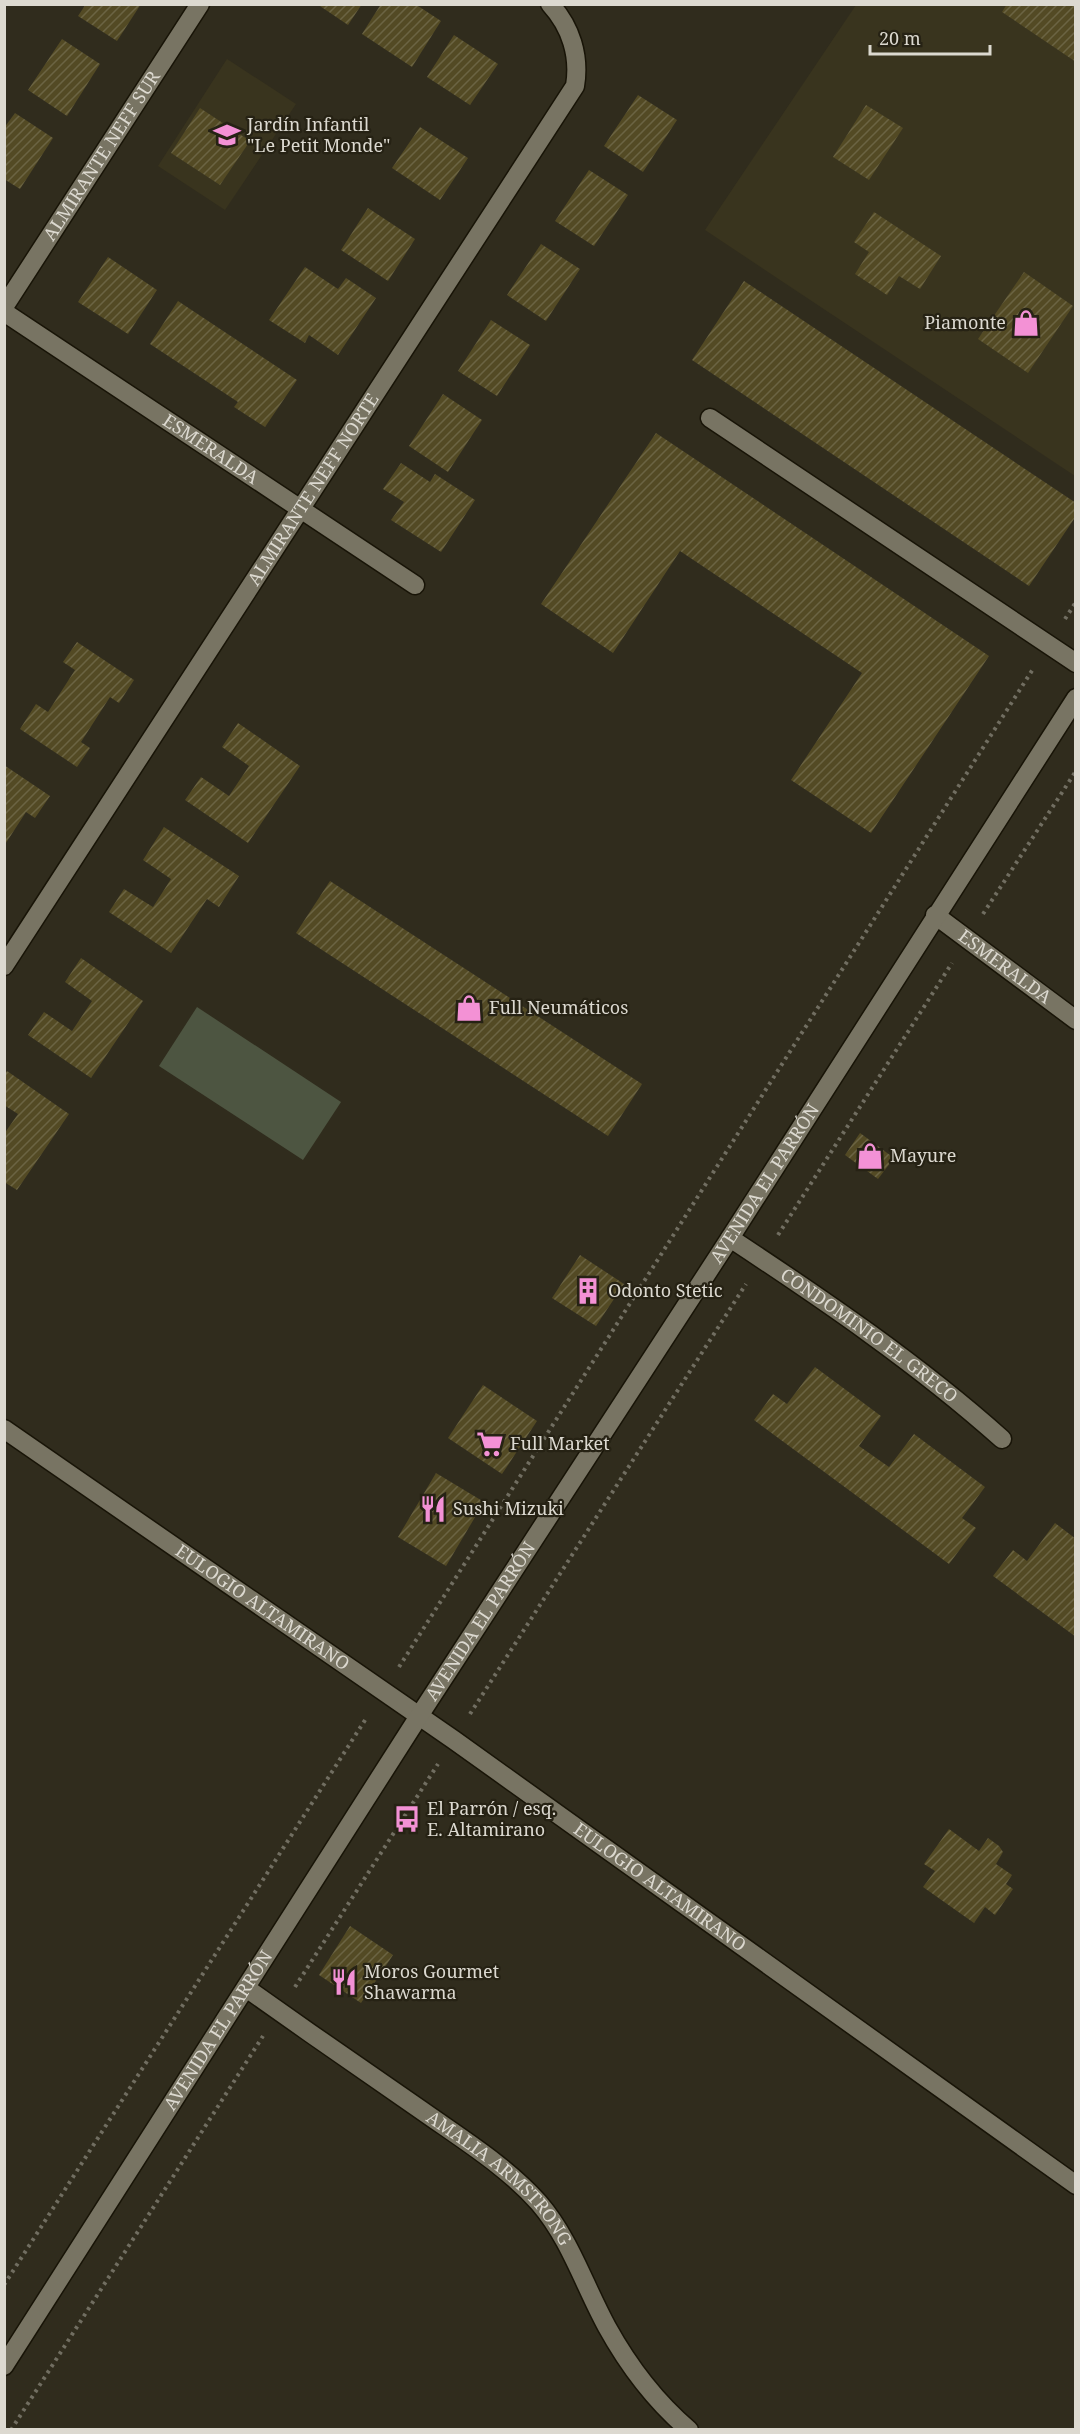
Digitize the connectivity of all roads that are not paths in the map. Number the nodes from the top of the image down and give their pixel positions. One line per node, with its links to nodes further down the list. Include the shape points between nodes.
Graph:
1 (200, 4): 3 (street, ALMIRANTE NEFF SUR)
2 (550, 4): 6 (street, ALMIRANTE NEFF NORTE, via 575,48 575,86)
3 (4, 307)
4 (4, 312): 6 (street, ESMERALDA)
5 (710, 418): 8 (street)
6 (300, 510): 7 (street, ESMERALDA); 11 (street, ALMIRANTE NEFF NORTE)
7 (415, 585)
8 (1076, 663)
9 (1076, 698): 10 (street, AVENIDA EL PARRÓN)
10 (935, 915): 12 (street, ESMERALDA); 13 (street, AVENIDA EL PARRÓN)
11 (4, 966)
12 (1076, 1020)
13 (730, 1238): 15 (street, CONDOMINIO EL GRECO, via 918,1368); 16 (street, AVENIDA EL PARRÓN)
14 (4, 1429): 16 (street, EULOGIO ALTAMIRANO)
15 (1002, 1439)
16 (419, 1716): 17 (street, AVENIDA EL PARRÓN); 18 (street, EULOGIO ALTAMIRANO)
17 (246, 1988): 19 (street, AVENIDA EL PARRÓN); 20 (street, AMALIA ARMSTRONG, via 521,2184 570,2250 628,2363)
18 (1076, 2185)
19 (4, 2366)
20 (688, 2430)

